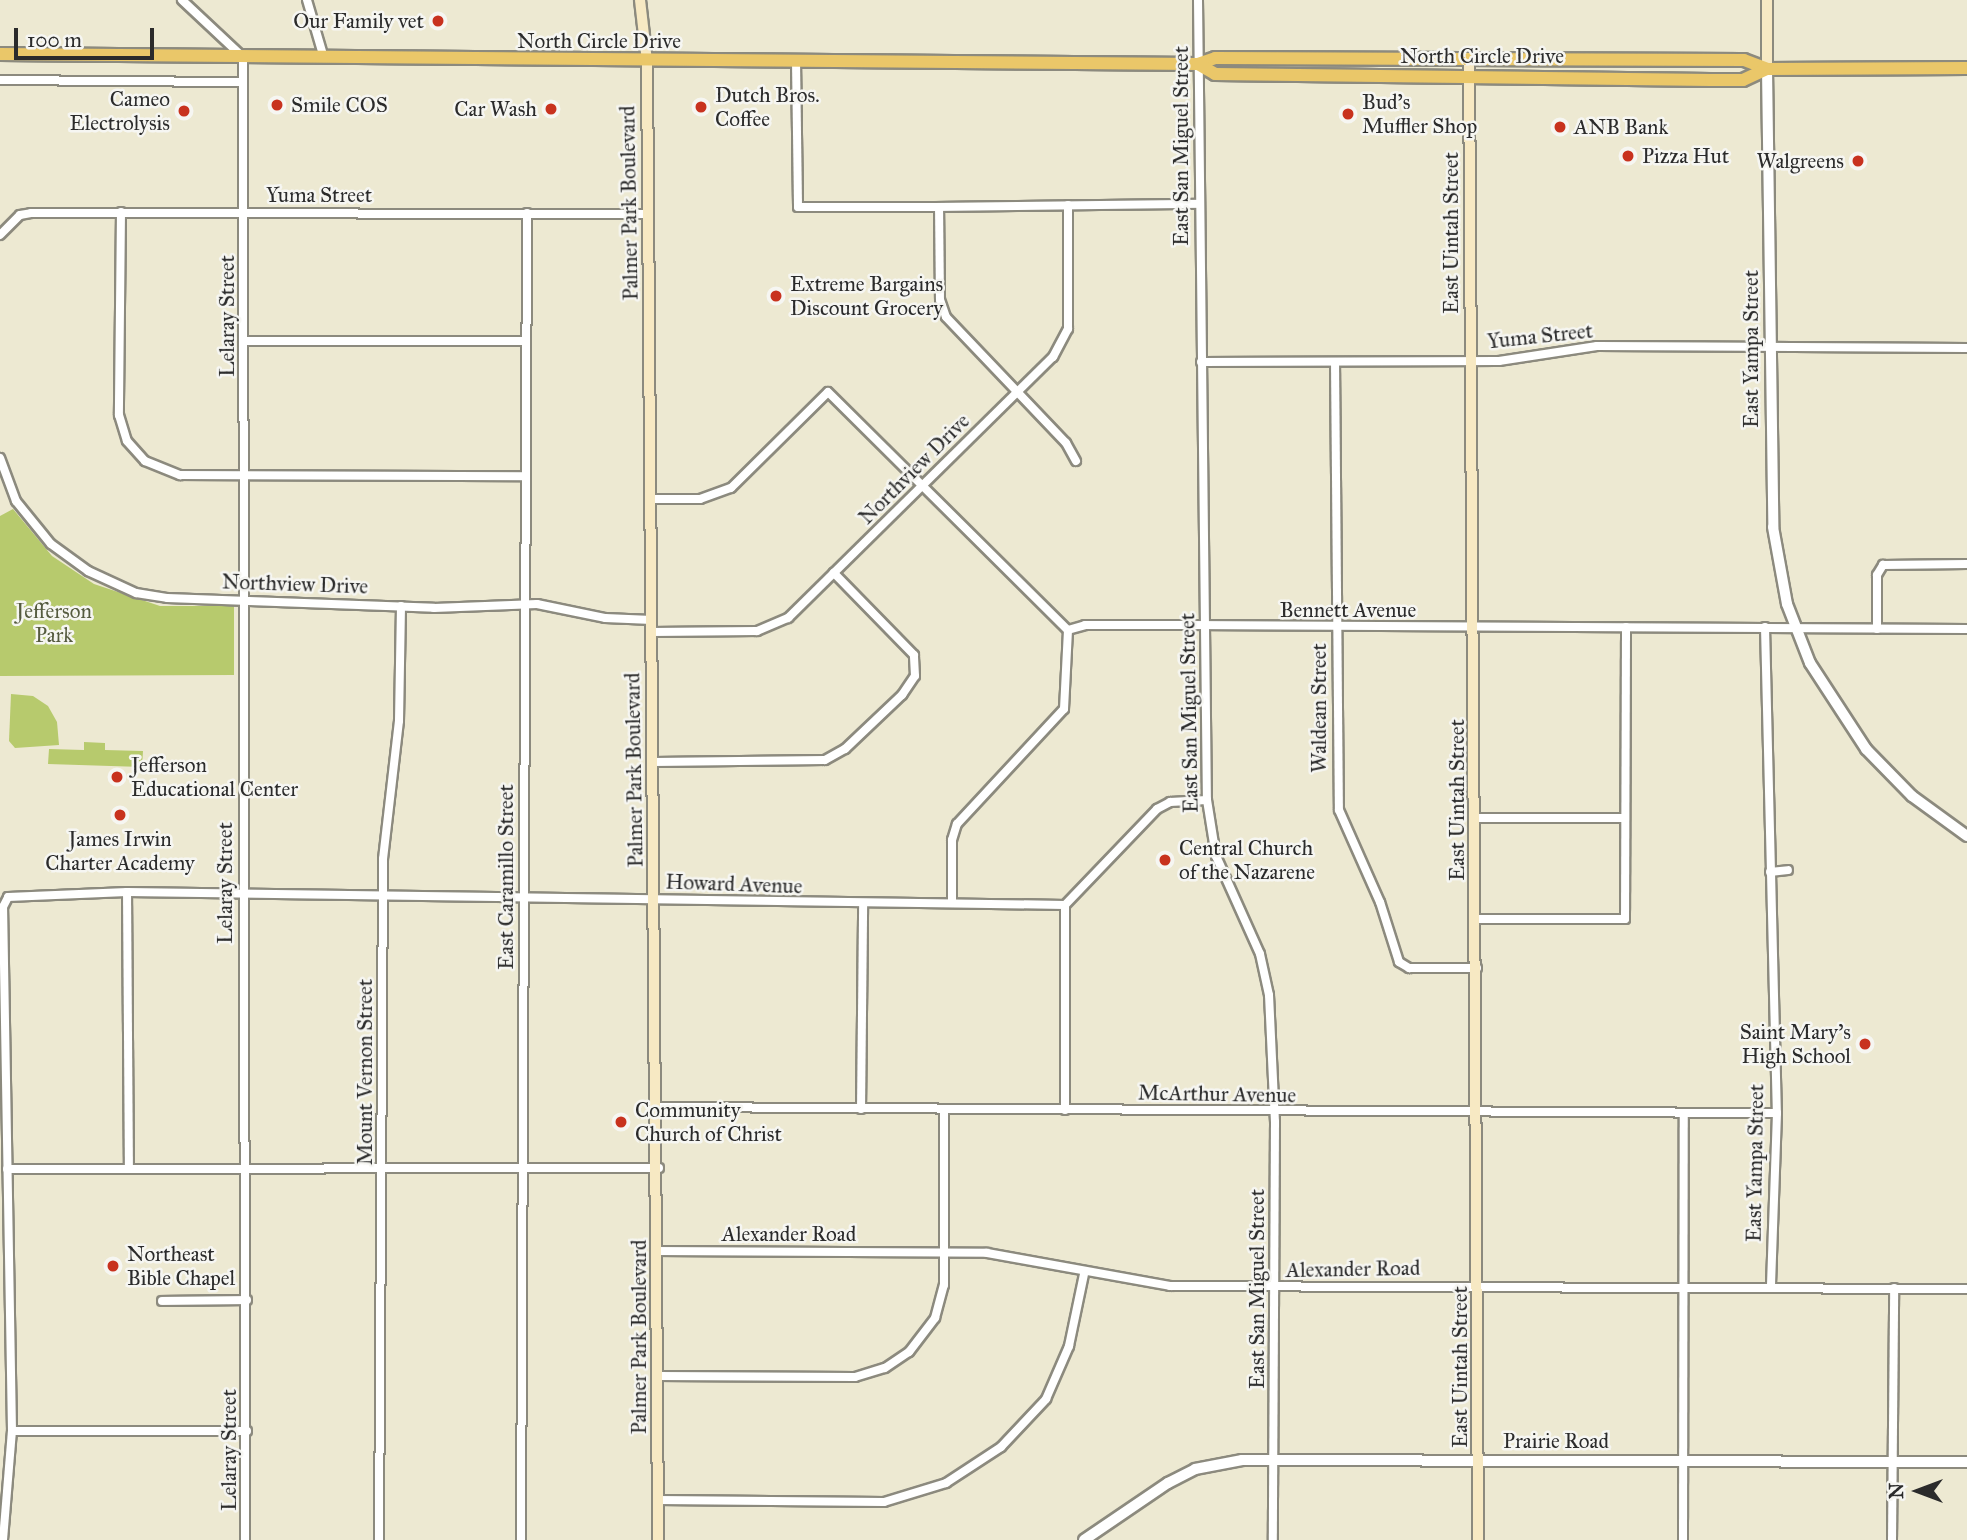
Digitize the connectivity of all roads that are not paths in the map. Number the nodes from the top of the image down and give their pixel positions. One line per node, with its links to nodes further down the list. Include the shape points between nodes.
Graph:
1 (183, 0): 7 (street)
2 (307, 0): 8 (street)
3 (640, 0): 10 (main road, Palmer Park Boulevard)
4 (1198, 0): 12 (street, East San Miguel Street)
5 (1767, 0): 14 (main road)
6 (0, 54): 7 (main road, North Circle Drive)
7 (243, 57): 8 (main road, North Circle Drive); 17 (street, Lelaray Street)
8 (324, 58): 10 (main road, North Circle Drive)
9 (1469, 59): 12 (main road, North Circle Drive, via 1215,58); 14 (main road, North Circle Drive, via 1744,60); 15 (main road, East Uintah Street)
10 (647, 61): 11 (main road, North Circle Drive); 24 (main road, Palmer Park Boulevard)
11 (796, 61): 12 (main road, North Circle Drive); 20 (street, via 798,207)
12 (1198, 64): 15 (main road, North Circle Drive, via 1215,74); 18 (street, East San Miguel Street)
13 (1967, 68): 14 (main road, North Circle Drive)
14 (1767, 69): 15 (main road, North Circle Drive, via 1743,80); 28 (street, East Yampa Street)
15 (1469, 75): 30 (main road, East Uintah Street)
16 (0, 80): 17 (street)
17 (243, 82): 22 (street, Lelaray Street)
18 (1199, 204): 19 (street); 31 (street, East San Miguel Street)
19 (1068, 205): 20 (street); 33 (street, Northview Drive, via 1068,329 1059,348)
20 (939, 207): 33 (street, via 940,300 957,331)
21 (121, 212): 22 (street, Yuma Street); 25 (street, Yuma Street, via 20,215); 36 (street, via 119,415 127,442 145,461 168,472)
22 (245, 213): 23 (street, Yuma Street); 26 (street, Lelaray Street)
23 (527, 213): 24 (street, Yuma Street); 27 (street, East Caramillo Street)
24 (647, 214): 39 (main road, Palmer Park Boulevard)
25 (0, 235)
26 (244, 341): 27 (street); 36 (street, Lelaray Street)
27 (526, 341): 37 (street, East Caramillo Street)
28 (1770, 348): 29 (street, Yuma Street); 30 (street, Yuma Street, via 1583,346 1510,360); 50 (street, East Yampa Street, via 1773,527)
29 (1967, 348)
30 (1471, 361): 32 (street, Yuma Street); 47 (main road, East Uintah Street)
31 (1201, 362): 32 (street, Yuma Street); 46 (street, East San Miguel Street)
32 (1335, 362): 51 (street, Waldean Street)
33 (1017, 392): 35 (street, via 1066,443); 38 (street, Northview Drive)
34 (0, 458): 42 (street, Northview Drive, via 9,487 26,516 51,544 89,571 119,587 151,596)
35 (1076, 461)
36 (244, 475): 37 (street); 42 (street, Lelaray Street)
37 (524, 476): 44 (street, East Caramillo Street)
38 (922, 484): 39 (street, via 828,392 731,488 700,499); 41 (street, Northview Drive); 54 (street)
39 (652, 499): 45 (main road, Palmer Park Boulevard)
40 (1967, 564): 52 (street, via 1883,565 1877,575)
41 (834, 573): 55 (street, Northview Drive, via 789,618 769,629); 56 (street, via 914,655 915,676 901,695 845,750 825,760)
42 (243, 599): 43 (street, Northview Drive); 64 (street, Lelaray Street)
43 (401, 606): 44 (street, Northview Drive); 65 (street, Mount Vernon Street, via 399,721)
44 (524, 606): 45 (street, Northview Drive); 66 (street, East Caramillo Street)
45 (652, 620): 55 (main road, Palmer Park Boulevard)
46 (1205, 626): 51 (street, Bennett Avenue); 54 (street, Bennett Avenue, via 1085,625); 57 (street, East San Miguel Street)
47 (1475, 627): 48 (street, Bennett Avenue); 51 (street, Bennett Avenue); 58 (main road, East Uintah Street)
48 (1626, 627): 49 (street, Bennett Avenue); 59 (street)
49 (1765, 627): 50 (street, Bennett Avenue); 62 (street, East Yampa Street)
50 (1794, 627): 52 (street, Bennett Avenue); 60 (street, East Yampa Street, via 1835,707 1866,749 1912,796)
51 (1336, 628): 72 (street, Waldean Street, via 1339,810 1380,902 1395,956 1409,968)
52 (1877, 629): 53 (street, Bennett Avenue)
53 (1967, 629)
54 (1068, 630): 68 (street, via 1064,709 957,824 952,840)
55 (652, 632): 56 (main road, Palmer Park Boulevard)
56 (654, 762): 67 (main road, Palmer Park Boulevard)
57 (1207, 800): 70 (street, via 1170,802 1157,809); 77 (street, East San Miguel Street, via 1220,869 1254,940 1267,983)
58 (1476, 818): 59 (street); 71 (main road, East Uintah Street)
59 (1625, 818): 71 (street, via 1625,919)
60 (1967, 836)
61 (1788, 870): 62 (street)
62 (1770, 872): 79 (street, East Yampa Street)
63 (127, 892): 64 (street, Howard Avenue); 84 (street); 86 (street, Howard Avenue, via 8,897 3,907)
64 (242, 894): 65 (street, Howard Avenue); 82 (street, Lelaray Street)
65 (383, 895): 66 (street, Howard Avenue); 83 (street, Mount Vernon Street)
66 (523, 896): 67 (street, Howard Avenue); 81 (street, East Caramillo Street)
67 (655, 899): 69 (street, Howard Avenue); 73 (main road, Palmer Park Boulevard)
68 (952, 903): 69 (street, Howard Avenue); 70 (street, Howard Avenue)
69 (863, 905): 74 (street)
70 (1065, 905): 76 (street)
71 (1477, 919): 72 (main road, East Uintah Street)
72 (1477, 968): 78 (main road, East Uintah Street)
73 (658, 1107): 74 (street, McArthur Avenue); 85 (main road, Palmer Park Boulevard)
74 (861, 1109): 75 (street, McArthur Avenue)
75 (944, 1110): 76 (street, McArthur Avenue); 88 (street)
76 (1065, 1110): 77 (street, McArthur Avenue)
77 (1273, 1112): 78 (street, McArthur Avenue); 92 (street, East San Miguel Street)
78 (1478, 1112): 80 (street, McArthur Avenue); 90 (main road, East Uintah Street)
79 (1777, 1113): 80 (street, McArthur Avenue); 93 (street, East Yampa Street)
80 (1684, 1114): 91 (street)
81 (522, 1166): 83 (street); 85 (street); 110 (street, East Caramillo Street)
82 (247, 1167): 83 (street); 84 (street); 96 (street, Lelaray Street)
83 (382, 1167): 109 (street, Mount Vernon Street)
84 (129, 1168): 86 (street)
85 (659, 1168): 87 (main road, Palmer Park Boulevard)
86 (7, 1170): 99 (street)
87 (659, 1251): 88 (street, Alexander Road); 98 (main road, Palmer Park Boulevard)
88 (945, 1252): 89 (street, Alexander Road, via 987,1253); 98 (street, via 935,1318 920,1342 885,1368 842,1378)
89 (1084, 1274): 92 (street, Alexander Road, via 1170,1286); 106 (street, via 1067,1353 1046,1399 1001,1447 946,1483 884,1502)
90 (1479, 1285): 91 (street, Alexander Road); 92 (street, Alexander Road); 102 (main road, East Uintah Street)
91 (1685, 1287): 93 (street, Alexander Road); 103 (street)
92 (1273, 1288): 101 (street, East San Miguel Street)
93 (1771, 1288): 94 (street, Alexander Road)
94 (1894, 1288): 95 (street, Alexander Road); 104 (street)
95 (1967, 1289)
96 (247, 1300): 97 (street); 100 (street, Lelaray Street)
97 (162, 1301)
98 (658, 1376): 106 (main road, Palmer Park Boulevard)
99 (12, 1430): 100 (street); 107 (street)
100 (247, 1431): 108 (street, Lelaray Street)
101 (1274, 1459): 102 (street, Prairie Road); 112 (street, Prairie Road, via 1195,1469); 113 (street, East San Miguel Street)
102 (1479, 1460): 103 (street, Prairie Road); 114 (main road, East Uintah Street)
103 (1683, 1461): 104 (street, Prairie Road); 115 (street)
104 (1893, 1462): 105 (street, Prairie Road); 116 (street)
105 (1967, 1462)
106 (658, 1500): 111 (main road, Palmer Park Boulevard)
107 (3, 1540)
108 (245, 1540)
109 (379, 1540)
110 (521, 1540)
111 (658, 1540)
112 (1083, 1540)
113 (1273, 1540)
114 (1478, 1540)
115 (1683, 1540)
116 (1892, 1540)

